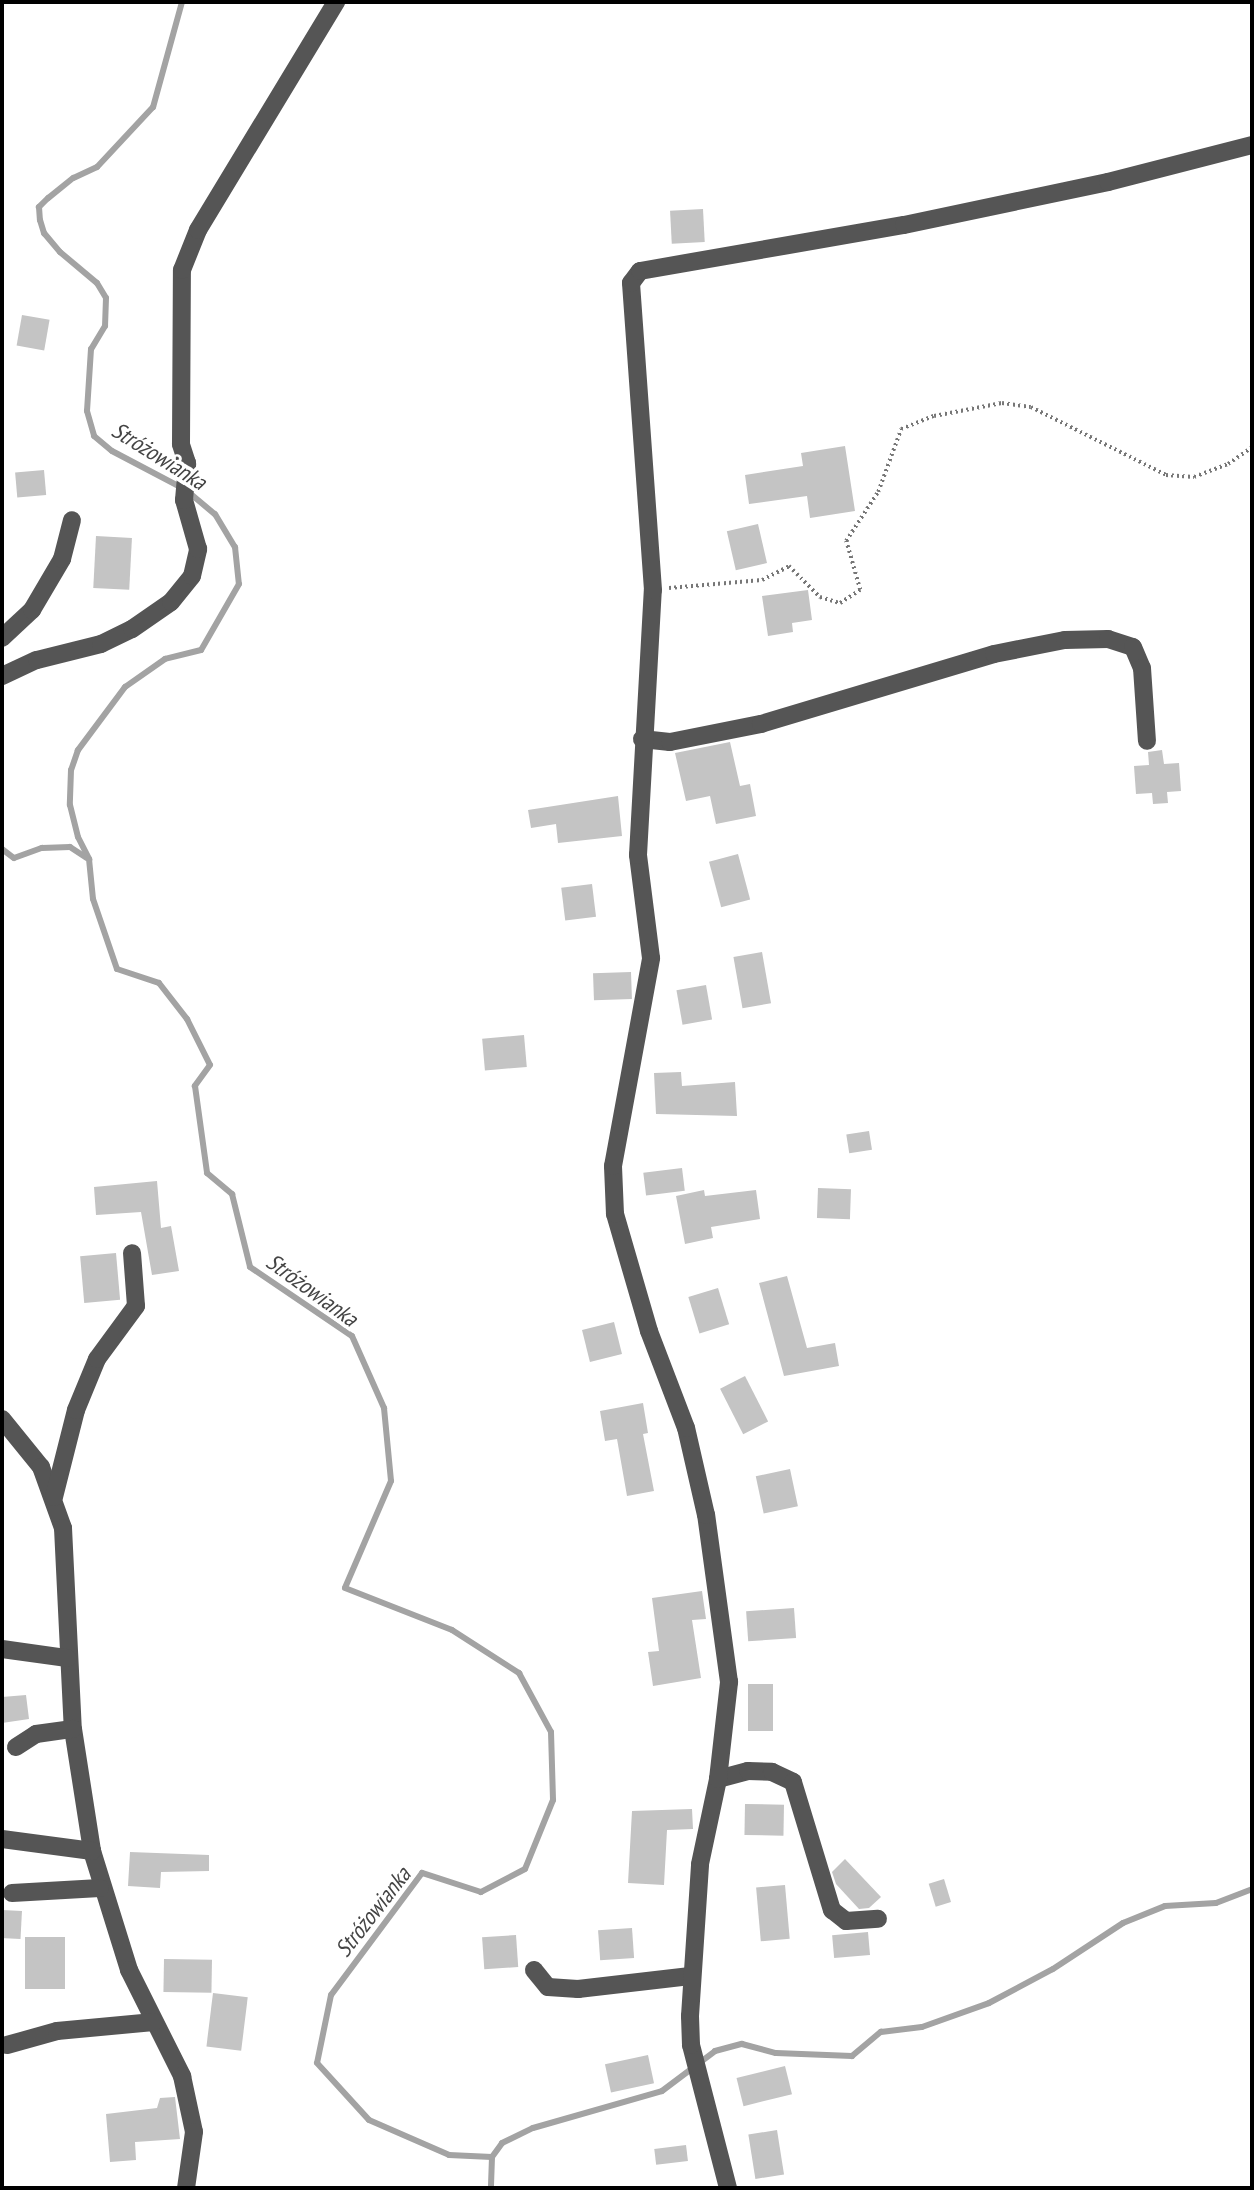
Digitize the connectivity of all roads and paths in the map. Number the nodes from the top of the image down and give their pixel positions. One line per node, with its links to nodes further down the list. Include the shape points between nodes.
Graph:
1 (336, 2): 7 (street, via 198,230 182,270 181,444 187,463 185,510 198,549 192,576 171,602 132,629 101,644 37,660)
2 (1252, 145): 5 (street, via 1108,182 904,225 640,271 631,283 631,310)
3 (1252, 447): 5 (path, via 1228,464 1194,477 1166,475 1031,407 1002,403 934,416 901,429 878,492 846,541 860,590 840,603 820,597 789,566 762,580)
4 (72, 520): 6 (street, via 62,559 32,610)
5 (653, 590): 8 (street)
6 (2, 638)
7 (2, 676)
8 (642, 739): 9 (street, via 670,742 761,724 994,654 1065,640 1108,639 1133,647 1142,668); 17 (street, via 638,855 651,958 613,1166 615,1214 649,1331 686,1428 706,1515 729,1682)
9 (1147, 741)
10 (132, 1254): 12 (street, via 136,1306 97,1359 76,1410)
11 (2, 1419): 12 (street, via 41,1467)
12 (54, 1497): 14 (street, via 69,1583)
13 (2, 1649): 14 (street)
14 (67, 1658): 15 (street)
15 (73, 1729): 16 (street, via 36,1734); 19 (street)
16 (16, 1747)
17 (718, 1779): 22 (street, via 748,1771 772,1772 793,1782 832,1910 846,1921); 24 (street, via 700,1864)
18 (2, 1839): 19 (street)
19 (92, 1851): 20 (street)
20 (100, 1888): 21 (street); 25 (street)
21 (12, 1893)
22 (878, 1919)
23 (534, 1970): 24 (street, via 548,1987 578,1989)
24 (690, 1976): 28 (street, via 693,2052)
25 (154, 2022): 26 (street, via 57,2031); 27 (street, via 178,2066 190,2107 194,2132)
26 (6, 2045)
27 (186, 2188)
28 (728, 2188)

